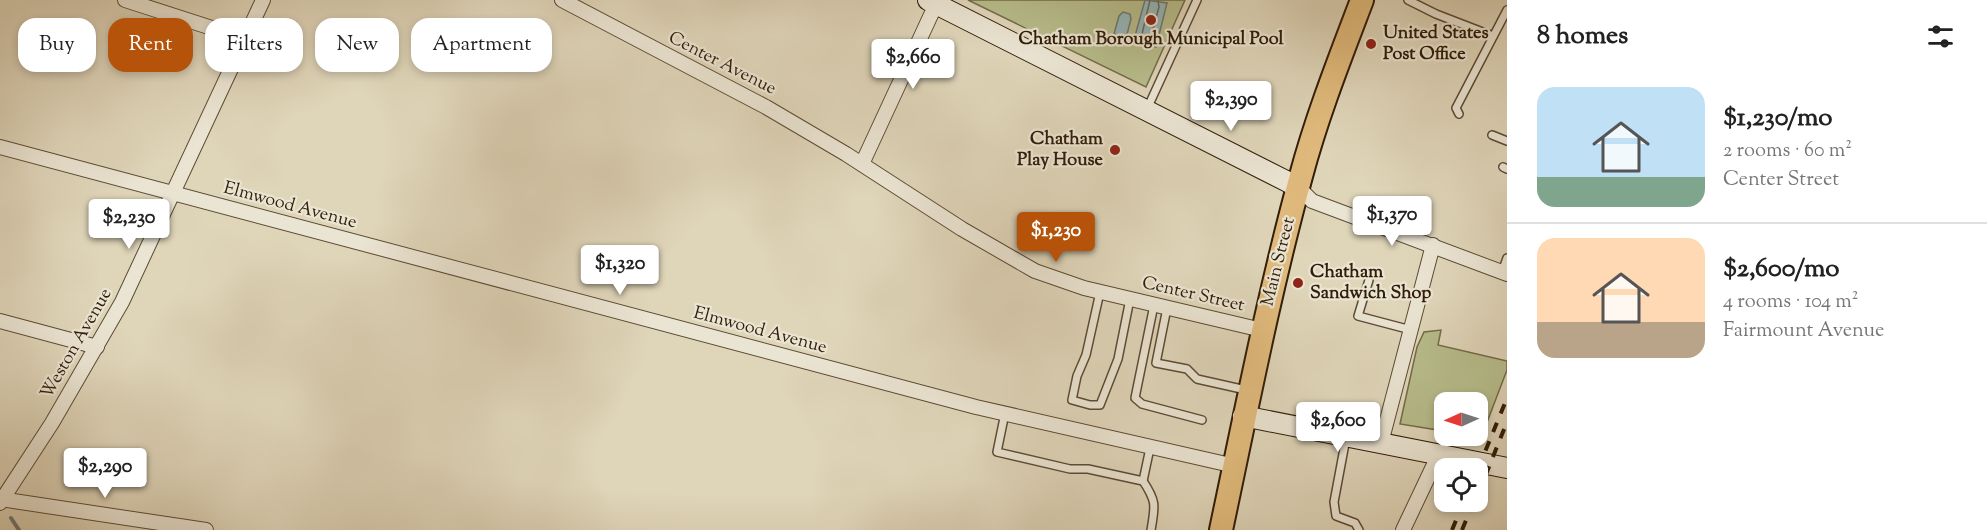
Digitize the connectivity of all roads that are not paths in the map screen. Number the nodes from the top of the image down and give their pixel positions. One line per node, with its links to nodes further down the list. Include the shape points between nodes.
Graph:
1 (125, 0): 10 (street)
2 (263, 0): 9 (street, Weston Avenue)
3 (562, 0): 18 (street, Center Avenue, via 766,107)
4 (1197, 0): 13 (lane)
5 (1362, 0): 19 (main road, Main Street)
6 (1408, 0): 11 (lane)
7 (932, 2): 13 (main road); 18 (street)
8 (1507, 10): 11 (lane)
9 (255, 18)
10 (205, 26)
11 (1493, 36): 14 (lane, via 1456,108)
12 (231, 72): 20 (street, Weston Avenue)
13 (1146, 111): 19 (main road)
14 (1459, 114)
15 (1492, 135): 16 (lane)
16 (1507, 141)
17 (0, 147): 20 (street, Elmwood Avenue)
18 (862, 164): 25 (street, Center Street, via 1035,271)
19 (1298, 187): 21 (street, via 1312,201); 29 (main road, Main Street)
20 (174, 193): 31 (street, Weston Avenue); 33 (street, Elmwood Avenue)
21 (1433, 245): 23 (street); 30 (street)
22 (1507, 258): 23 (lane)
23 (1504, 273)
24 (1369, 280): 30 (lane, via 1358,316)
25 (1100, 292): 26 (street, Center Street); 26 (lane, via 1072,400 1090,405 1100,405 1118,359)
26 (1130, 299): 27 (street, Center Street)
27 (1160, 306): 29 (street, Center Street); 32 (lane, via 1156,363 1187,369 1197,380); 35 (lane, via 1135,398 1142,404)
28 (0, 321): 31 (street)
29 (1262, 330): 32 (main road, Main Street)
30 (1411, 330): 37 (street)
31 (97, 347): 43 (street, Weston Avenue)
32 (1249, 390): 34 (main road, Main Street)
33 (1005, 413): 38 (street, Elmwood Avenue); 42 (lane, via 997,452)
34 (1243, 416): 36 (main road); 40 (main road, Main Street)
35 (1202, 420)
36 (1346, 436): 37 (main road); 47 (lane, via 1334,502 1336,516 1355,523)
37 (1382, 443): 39 (main road)
38 (1150, 448): 40 (street, Elmwood Avenue); 42 (lane)
39 (1439, 454): 41 (main road); 48 (street)
40 (1235, 466): 46 (main road, Main Street)
41 (1507, 468)
42 (1143, 480): 45 (lane, via 1155,504)
43 (1, 500): 44 (street)
44 (199, 530)
45 (1151, 530)
46 (1221, 530)
47 (1359, 530)
48 (1403, 530)

